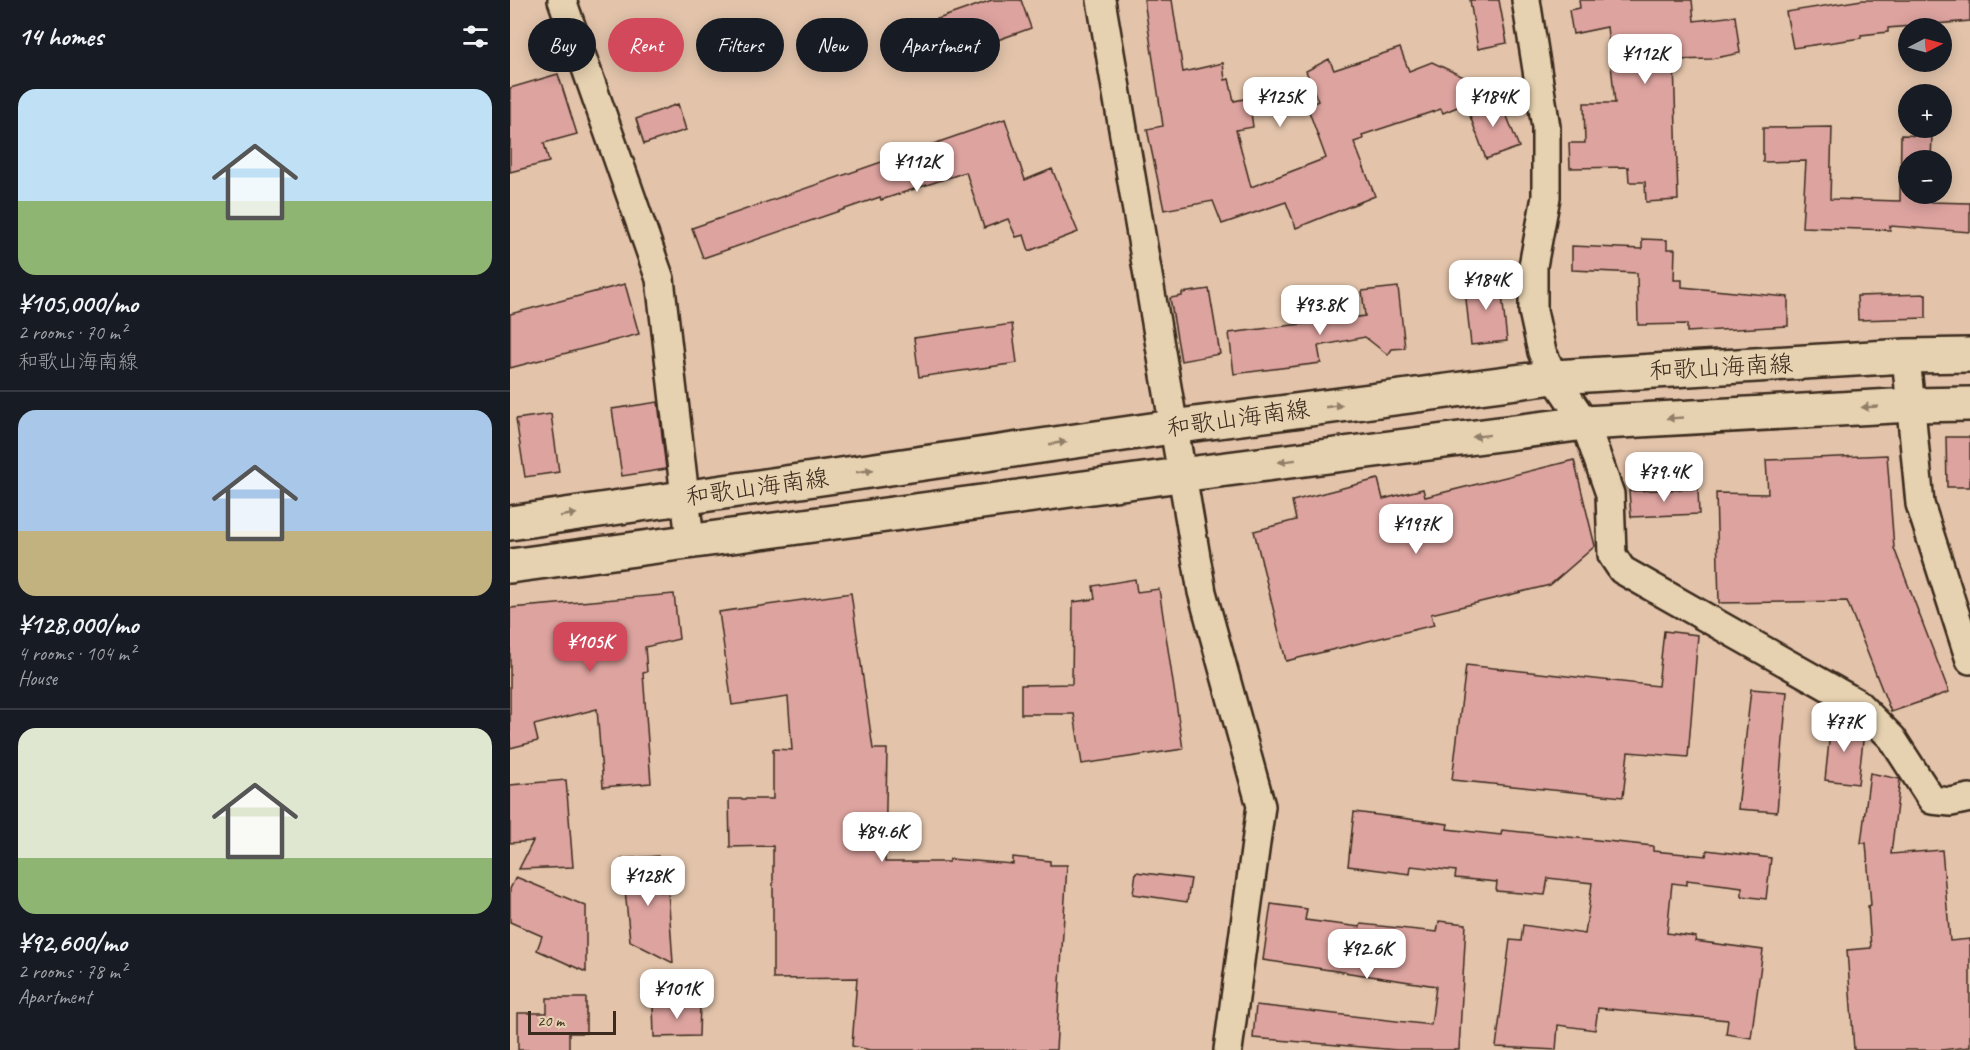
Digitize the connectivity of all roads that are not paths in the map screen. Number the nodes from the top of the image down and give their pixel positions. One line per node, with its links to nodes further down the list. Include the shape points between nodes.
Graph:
1 (562, 0): 12 (street, via 660,279)
2 (1101, 0): 10 (street)
3 (1526, 0): 6 (street, via 1546,127 1546,197 1533,266 1533,311 1542,352)
4 (1970, 355): 5 (main road, 和歌山海南線)
5 (1906, 356): 6 (main road, 和歌山海南線); 8 (street)
6 (1554, 376): 9 (street); 10 (main road, 和歌山海南線, one-way to 6)
7 (1970, 404): 8 (main road, 和歌山海南線)
8 (1911, 405): 9 (main road, 和歌山海南線, one-way to 9); 16 (street, via 1920,504)
9 (1585, 423): 11 (main road, 和歌山海南線, one-way to 11); 17 (street, via 1610,494 1612,555 1622,570 1857,703 1892,738 1932,800)
10 (1172, 427): 11 (street); 12 (main road, 和歌山海南線, one-way to 10)
11 (1180, 475): 14 (main road, 和歌山海南線); 18 (street, via 1202,592 1261,806)
12 (685, 497): 13 (main road, 和歌山海南線, one-way to 12); 14 (street)
13 (510, 523)
14 (690, 540): 15 (main road, 和歌山海南線)
15 (510, 566)
16 (1970, 660)
17 (1970, 798)
18 (1228, 1050)

